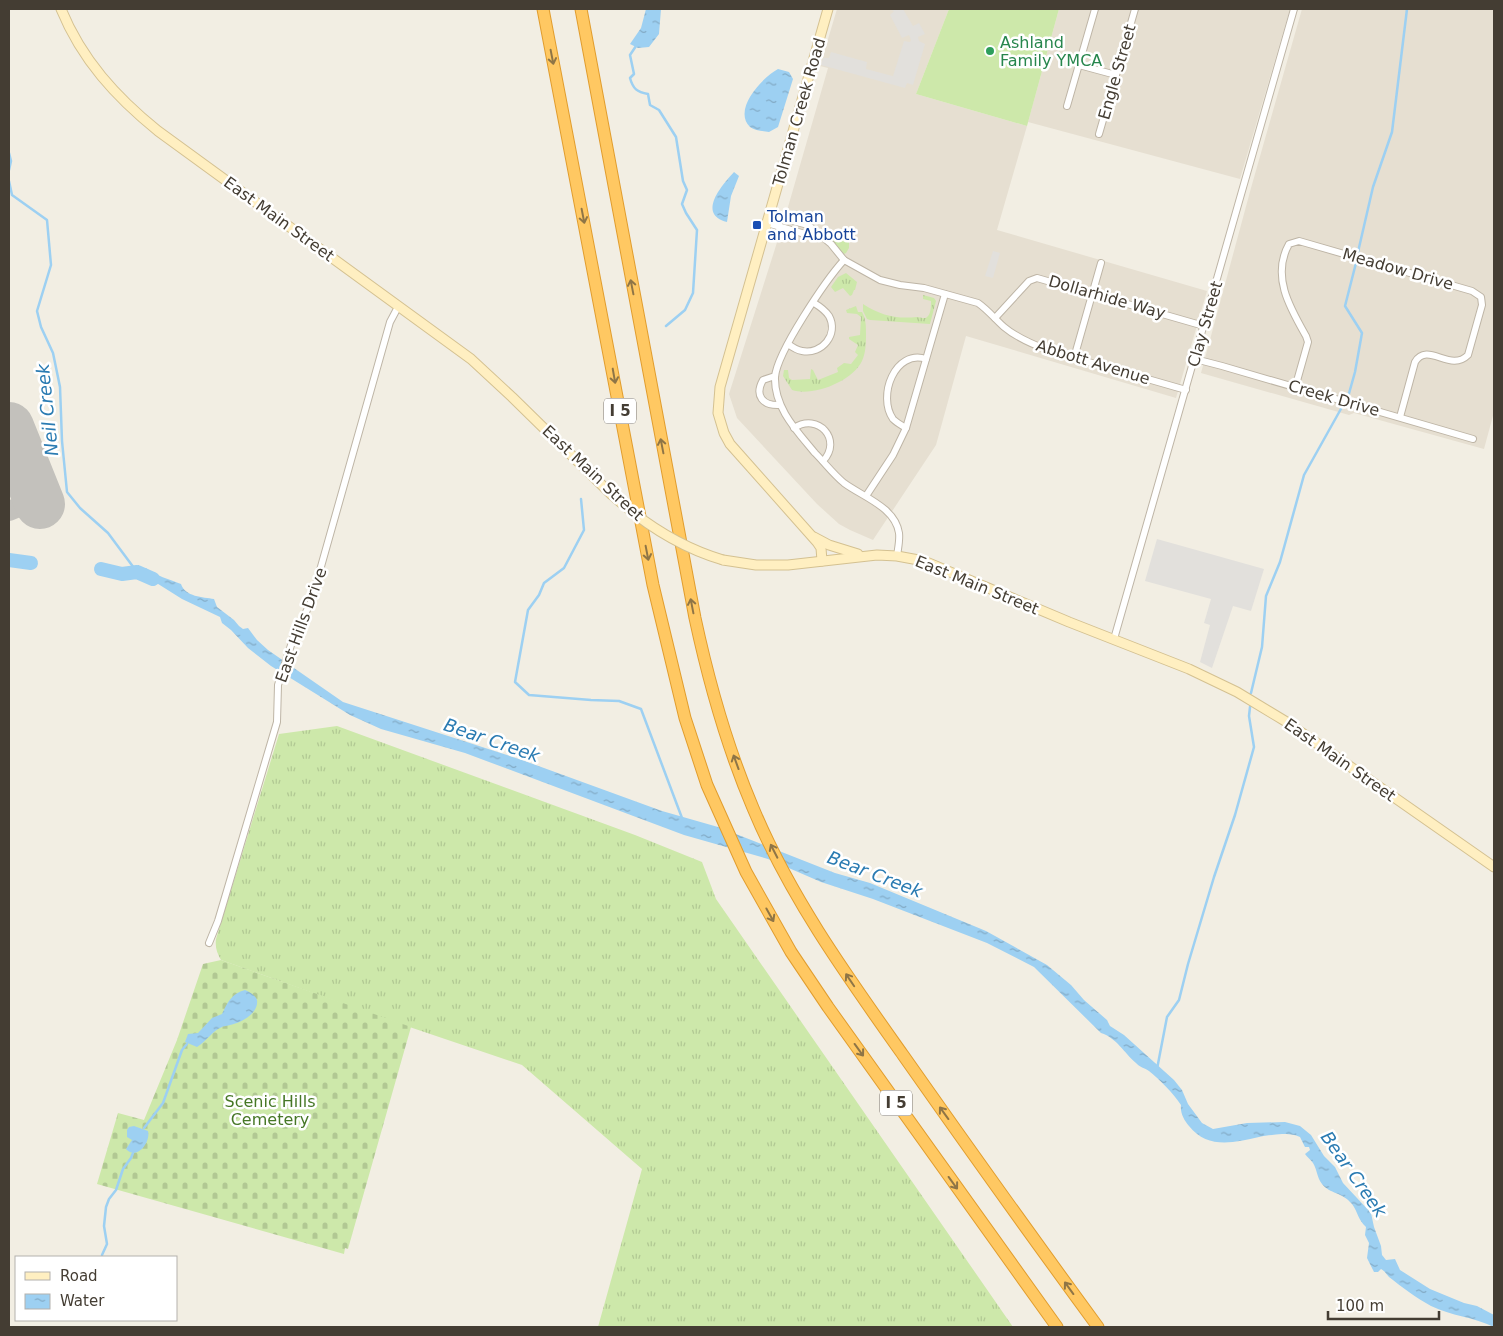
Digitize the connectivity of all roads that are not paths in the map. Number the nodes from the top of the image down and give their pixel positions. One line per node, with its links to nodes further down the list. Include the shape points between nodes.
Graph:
1 (61, 9): 18 (street, East Main Street, via 93,66 130,107)
2 (543, 9): 42 (highway, I 5, one-way to 42, via 653,585 698,761 746,872 791,952)
3 (581, 9): 43 (highway, I 5, one-way to 3, via 823,941 753,808 712,692 695,618)
4 (828, 9): 12 (street, Tolman Creek Road)
5 (1095, 9): 8 (street)
6 (1134, 9): 9 (street, Engle Street)
7 (1294, 9): 20 (street, Clay Street)
8 (1079, 65): 9 (street); 10 (street)
9 (1116, 75): 11 (street, Engle Street)
10 (1067, 106)
11 (1099, 134)
12 (768, 219): 13 (street, Abbott Avenue, via 808,225); 35 (street, Tolman Creek Road, via 720,387 718,412 730,444)
13 (844, 260): 16 (street, Abbott Avenue, via 880,280); 17 (street)
14 (1101, 263): 15 (street)
15 (1092, 293): 19 (street, Dollarhide Way, via 1037,278 1029,281); 20 (street, Dollarhide Way); 22 (street)
16 (945, 294): 19 (street, Abbott Avenue, via 978,303); 23 (street)
17 (814, 303): 21 (street); 21 (street, via 831,322 829,340 809,352)
18 (398, 307): 38 (street, East Main Street, bridge, via 490,376 611,494 664,535 723,560 767,565); 41 (street, East Hills Drive, via 390,322 312,602 288,651 277,699 277,722)
19 (995, 318): 22 (street, Abbott Avenue, via 1016,336 1033,345)
20 (1204, 326): 24 (street, Clay Street)
21 (788, 344): 25 (street)
22 (1074, 358): 27 (street, Abbott Avenue)
23 (926, 359): 31 (street); 31 (street, via 910,358 902,363 887,390 892,417)
24 (1195, 359): 26 (street, Creek Drive); 27 (street, Clay Street)
25 (775, 376): 28 (street); 28 (street, via 763,380 760,394 767,404)
26 (1295, 388): 29 (street, Creek Drive); 29 (street, Meadow Drive, via 1308,342 1286,298 1282,275 1286,249 1289,244 1299,241 1472,291 1481,297 1482,305 1468,355 1455,362 1430,354 1418,357)
27 (1186, 390): 39 (street, Clay Street)
28 (780, 405): 30 (street)
29 (1400, 417): 32 (street, Creek Drive)
30 (794, 428): 33 (street); 33 (street, via 812,423 827,433 830,449)
31 (906, 428): 34 (street)
32 (1473, 439)
33 (822, 461): 34 (street, via 840,479)
34 (866, 496): 37 (street, via 892,517 899,533)
35 (810, 534): 36 (street, via 829,545); 38 (street, Tolman Creek Road, via 821,548)
36 (863, 555): 37 (street, East Main Street); 38 (street, East Main Street)
37 (897, 556): 39 (street, East Main Street, via 924,561)
38 (822, 561)
39 (1114, 640): 40 (street, East Main Street, via 1215,680 1262,706)
40 (1494, 867)
41 (209, 943)
42 (1057, 1327)
43 (1098, 1327)

